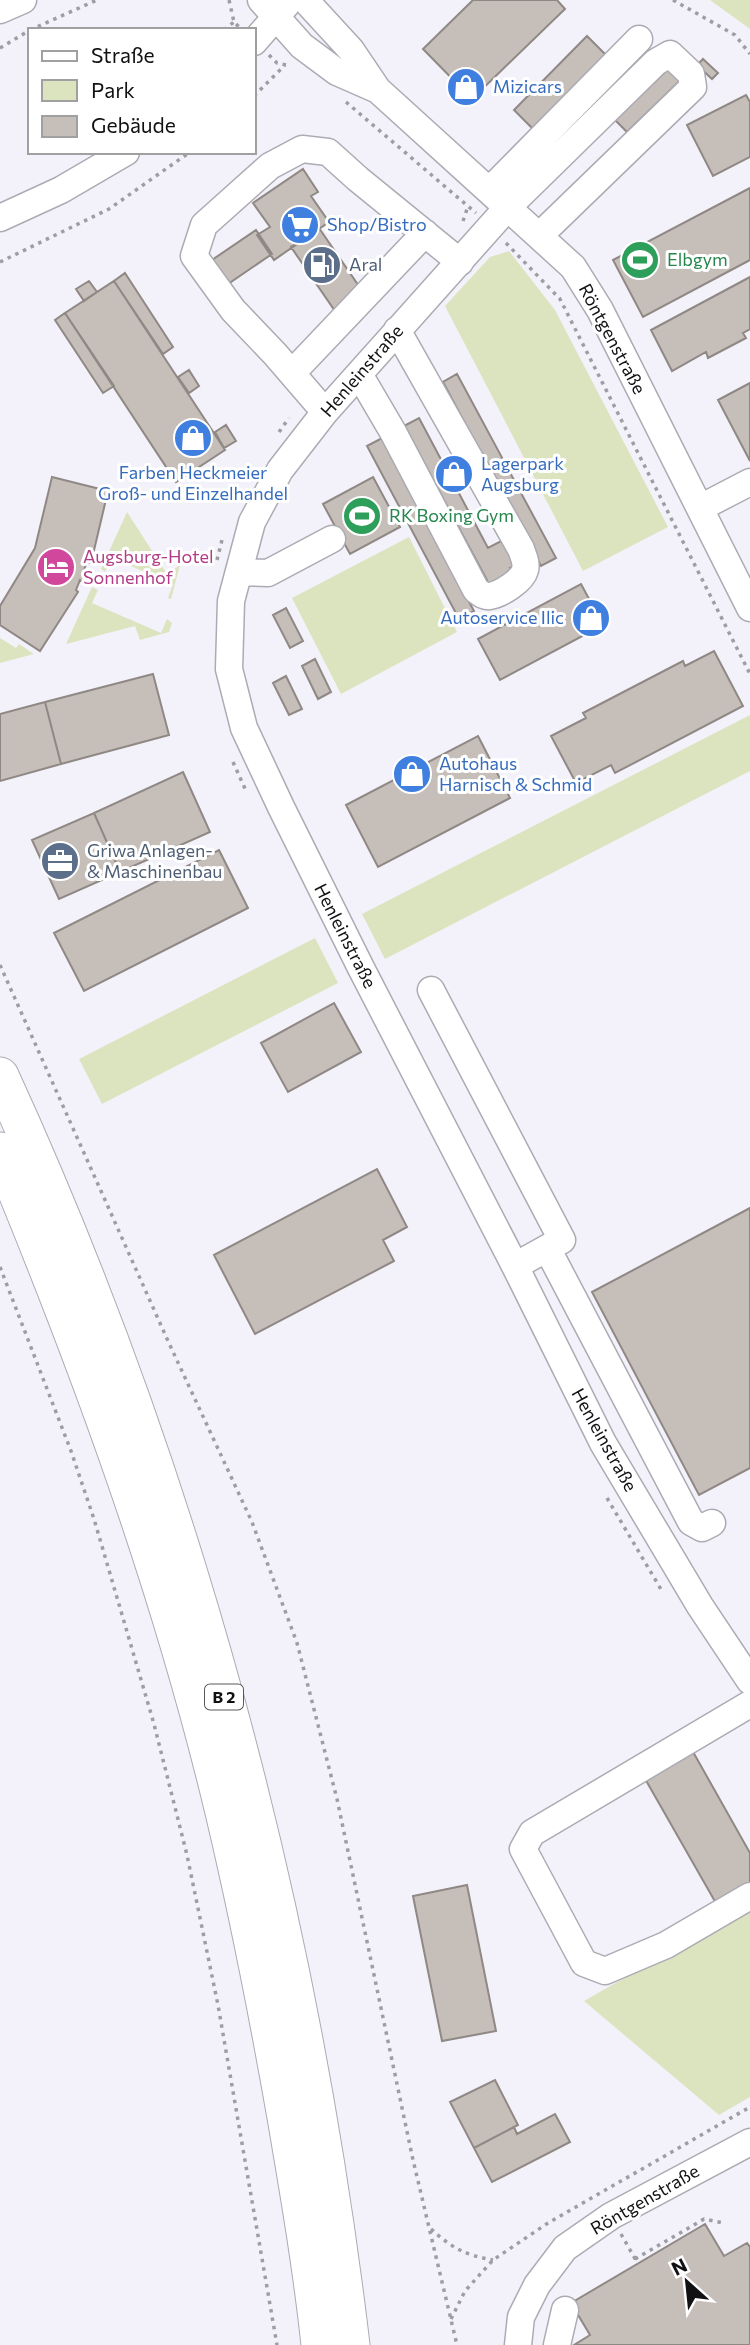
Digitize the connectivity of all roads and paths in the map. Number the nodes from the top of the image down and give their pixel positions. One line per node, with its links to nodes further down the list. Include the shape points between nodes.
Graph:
1 (23, 0): 9 (street)
2 (97, 0): 10 (path)
3 (229, 0): 7 (path)
4 (238, 0): 7 (path)
5 (305, 0): 18 (street, Röntgenstraße, via 351,50)
6 (673, 0): 16 (path, via 734,35)
7 (232, 6): 11 (path, via 234,22)
8 (276, 6): 13 (street); 18 (street, Röntgenstraße, via 302,46 337,72)
9 (0, 10)
10 (34, 28)
11 (226, 28)
12 (28, 31): 15 (path)
13 (256, 39)
14 (639, 39): 24 (street)
15 (0, 48)
16 (750, 54)
17 (298, 69): 19 (path, via 285,65)
18 (378, 90): 24 (street, Röntgenstraße)
19 (256, 94)
20 (340, 98): 23 (path)
21 (122, 154): 25 (street, via 61,190)
22 (187, 154): 28 (path, via 110,209)
23 (468, 206): 24 (path); 27 (path, via 466,218)
24 (496, 208): 26 (street, Röntgenstraße); 26 (street, via 670,54 691,74 693,87); 27 (street, Henleinstraße); 42 (path, via 560,299)
25 (0, 218)
26 (539, 236): 35 (street, Röntgenstraße, via 573,267 600,310)
27 (442, 248): 29 (street, Henleinstraße); 30 (street); 30 (street, via 328,152 302,149 270,166 204,225 194,256 233,310)
28 (0, 262)
29 (397, 330): 31 (street, Henleinstraße); 31 (street, via 521,549 526,565 519,580 489,596 475,590)
30 (292, 373): 32 (street)
31 (359, 374): 32 (street, Henleinstraße)
32 (318, 403): 33 (path); 38 (street, Henleinstraße)
33 (277, 434)
34 (750, 482): 35 (street)
35 (700, 508): 41 (street, Röntgenstraße)
36 (224, 535): 38 (path)
37 (332, 539): 38 (street, via 268,573)
38 (227, 570): 50 (street, Henleinstraße, via 229,669 244,727 360,968)
39 (90, 579): 40 (path)
40 (95, 580)
41 (749, 604)
42 (750, 674)
43 (232, 759): 44 (path)
44 (252, 803)
45 (0, 965): 61 (path, via 252,1522 297,1643 337,1799)
46 (430, 990): 49 (street, via 562,1240)
47 (0, 1076): 68 (highway, B 2, via 128,1392 213,1655 252,1803 295,1999)
48 (0, 1151): 67 (highway, B 2, via 91,1380 139,1521 223,1809 278,2070)
49 (547, 1248): 50 (street); 53 (street, via 691,1522 702,1528)
50 (514, 1266): 55 (street, Henleinstraße, via 603,1443 699,1606)
51 (0, 1267): 66 (path, via 94,1519 157,1737 218,2005)
52 (603, 1489): 54 (path)
53 (712, 1523)
54 (664, 1594)
55 (750, 1681)
56 (750, 1704): 57 (street, via 532,1833 523,1849 584,1963 605,1971 666,1945)
57 (750, 1896)
58 (750, 2142): 59 (street, Röntgenstraße)
59 (611, 2216): 62 (path); 70 (street, Röntgenstraße, via 565,2248 537,2284 521,2317)
60 (723, 2224): 62 (path, via 704,2219)
61 (429, 2227): 63 (path, via 450,2246); 69 (path)
62 (635, 2259): 64 (path)
63 (493, 2260)
64 (638, 2264)
65 (565, 2310): 71 (street)
66 (277, 2345)
67 (320, 2345)
68 (351, 2345)
69 (457, 2345)
70 (518, 2345)
71 (557, 2345)

